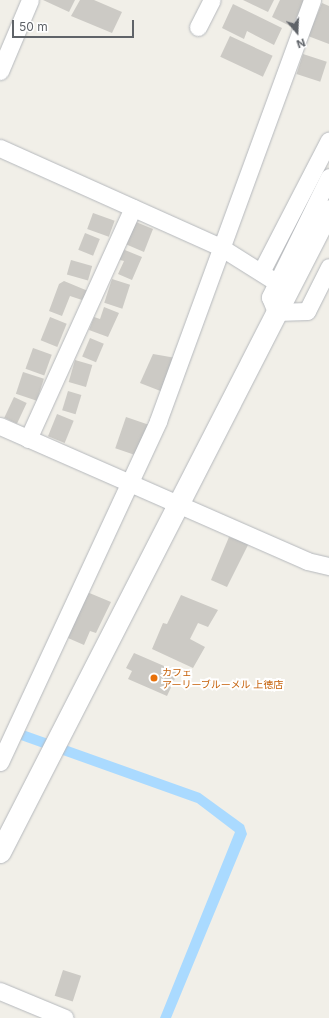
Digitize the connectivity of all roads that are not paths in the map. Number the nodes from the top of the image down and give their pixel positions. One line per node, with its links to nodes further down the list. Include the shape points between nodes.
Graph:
1 (30, 0): 5 (street)
2 (212, 0): 4 (street)
3 (312, 0): 11 (street)
4 (198, 27)
5 (0, 71)
6 (329, 140): 13 (street)
7 (0, 148): 9 (street)
8 (329, 177): 14 (street)
9 (133, 208): 11 (street); 17 (street)
10 (329, 210): 15 (street)
11 (222, 248): 13 (street); 18 (street, via 158,421)
12 (329, 267): 15 (street, via 306,311)
13 (261, 272): 14 (street)
14 (276, 282): 15 (street, via 270,297)
15 (276, 312): 19 (street)
16 (0, 426): 17 (street)
17 (28, 438): 18 (street)
18 (128, 481): 19 (street); 21 (street, via 60,637)
19 (180, 504): 20 (street, via 307,561); 22 (street)
20 (329, 566)
21 (0, 762)
22 (0, 852)
23 (0, 991): 24 (street)
24 (57, 1016)

